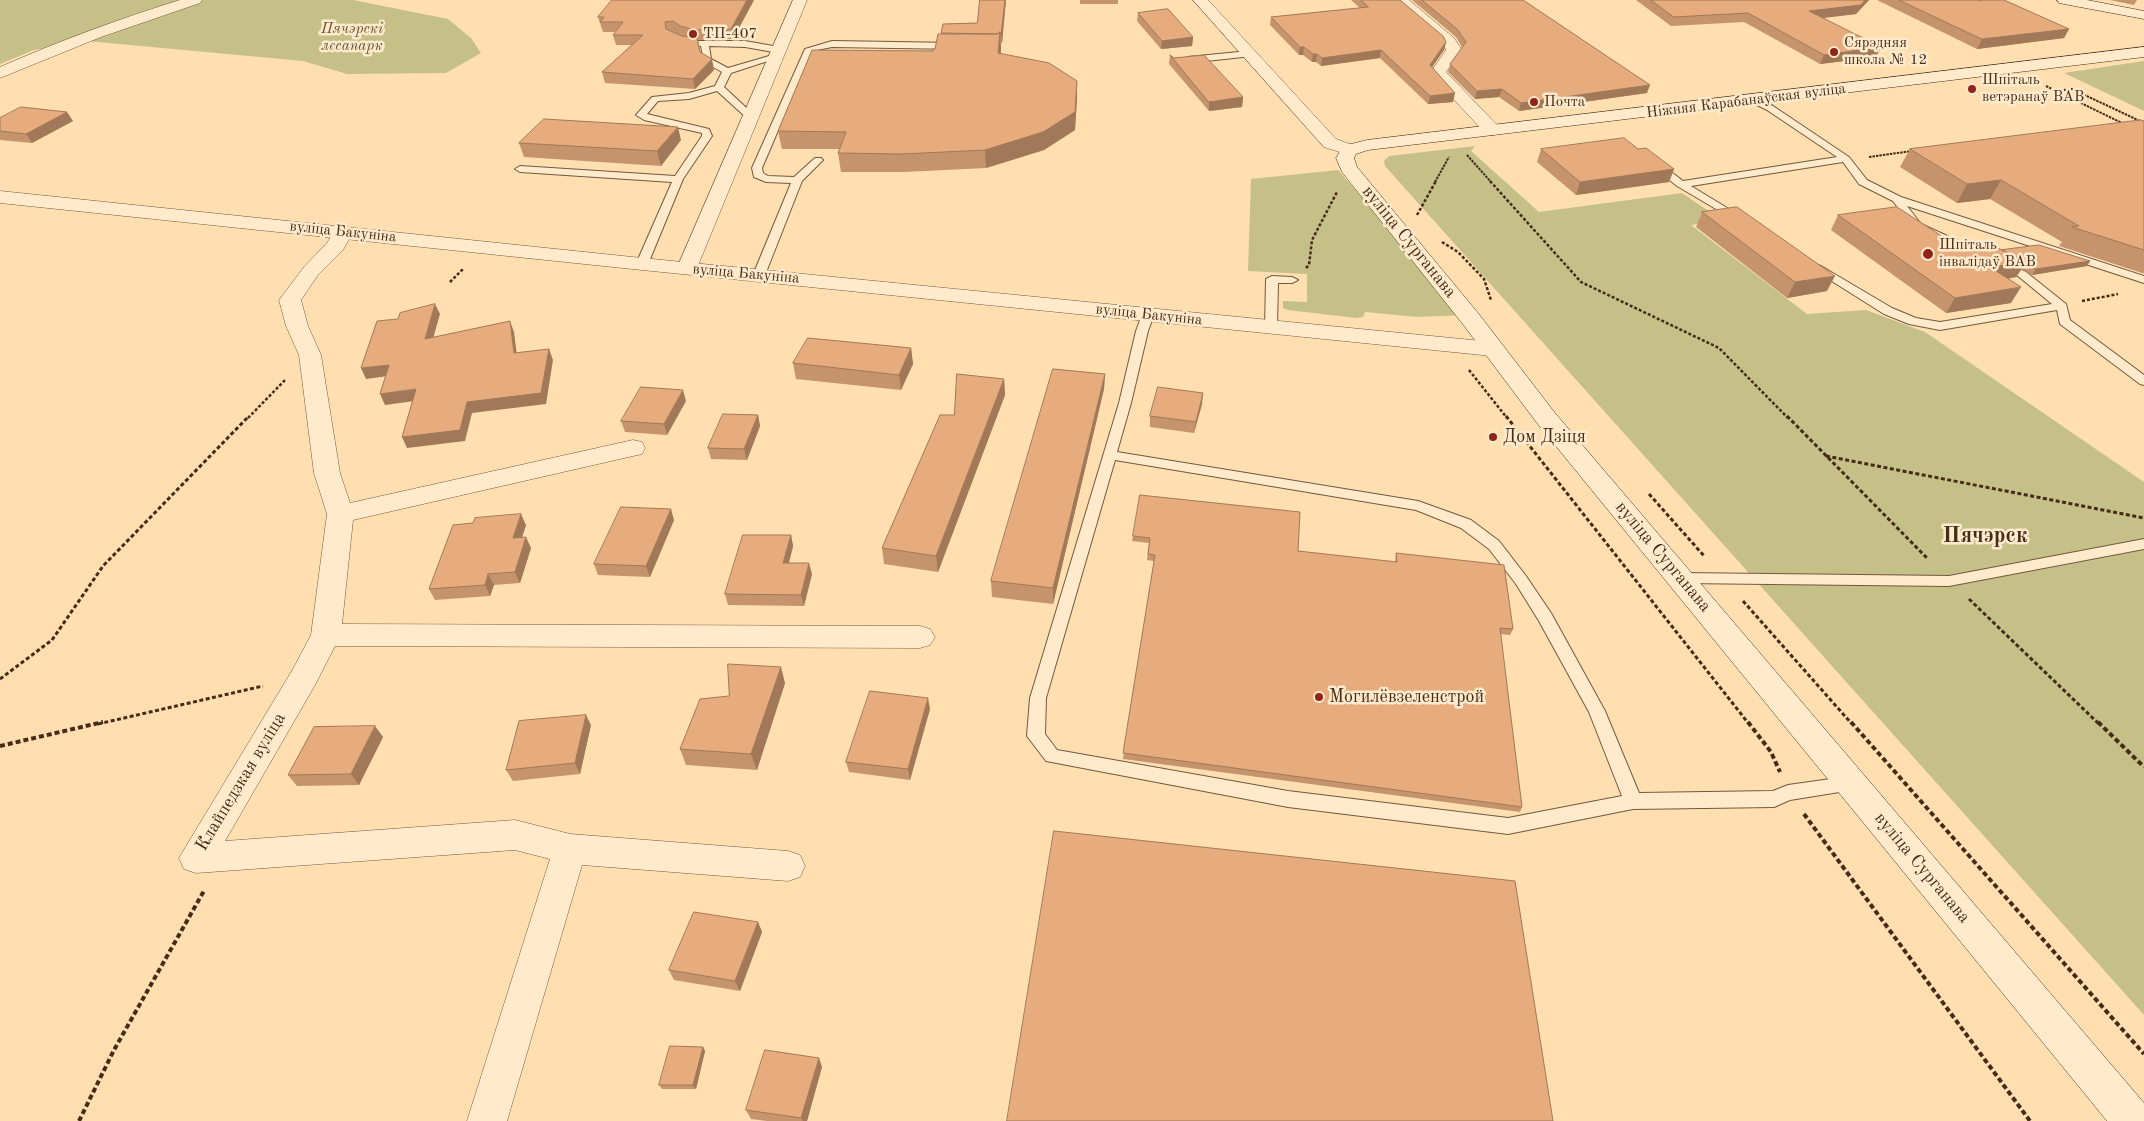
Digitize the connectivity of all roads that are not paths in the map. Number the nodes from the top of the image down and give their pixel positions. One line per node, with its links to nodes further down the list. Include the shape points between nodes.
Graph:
1 (195, 0): 15 (street, via 46,51)
2 (800, 0): 11 (street)
3 (1200, 0): 12 (street, вуліца Сурганава)
4 (1400, 0): 19 (street, via 1449,41 1454,50 1438,73)
5 (2064, 0): 6 (street)
6 (2144, 16)
7 (687, 41): 8 (lane)
8 (704, 45): 11 (lane, via 746,44); 14 (lane, via 707,60)
9 (969, 46): 26 (lane, via 832,44 810,49 757,168 758,175 766,179)
10 (2144, 52): 17 (street, Ніжняя Карабанаўская вуліца)
11 (778, 53): 14 (lane); 18 (street)
12 (1249, 54): 13 (lane); 21 (street, вуліца Сурганава)
13 (1183, 61)
14 (726, 71): 16 (lane)
15 (0, 73)
16 (719, 88): 18 (lane); 25 (lane, via 689,96 655,99 641,115 706,131 707,136)
17 (1754, 100): 19 (street, Ніжняя Карабанаўская вуліца); 22 (lane)
18 (751, 117): 34 (street)
19 (1492, 130): 21 (street, Ніжняя Карабанаўская вуліца, via 1367,145)
20 (1646, 157): 27 (lane)
21 (1348, 159): 41 (street, вуліца Сурганава)
22 (1846, 159): 27 (lane); 29 (lane, via 1863,182)
23 (818, 160): 26 (lane)
24 (520, 169): 25 (lane)
25 (678, 179): 33 (lane)
26 (796, 180): 35 (lane)
27 (1681, 184): 30 (lane)
28 (0, 197): 31 (street, вуліца Бакуніна)
29 (1897, 199): 37 (lane); 38 (lane, via 1917,226 2022,274)
30 (1747, 224)
31 (343, 232): 33 (street, вуліца Бакуніна); 45 (street, Клайпедзкая вуліца, via 336,246 311,271 290,300 310,355 327,473)
32 (1805, 260): 38 (lane, via 1888,311 1913,321 1940,326)
33 (642, 264): 34 (street, вуліца Бакуніна)
34 (687, 268): 35 (street, вуліца Бакуніна)
35 (759, 275): 39 (street, вуліца Бакуніна)
36 (1292, 280): 40 (lane, via 1272,279)
37 (2144, 280)
38 (2062, 306): 42 (lane, via 2064,321)
39 (1148, 315): 40 (street, вуліца Бакуніна); 44 (lane)
40 (1271, 327): 41 (street, вуліца Бакуніна)
41 (1492, 349): 47 (street, вуліца Сурганава)
42 (2144, 381)
43 (633, 448): 45 (street)
44 (1110, 455): 51 (lane, via 1418,506 1466,524 1494,545 1545,617 1597,711); 51 (lane, via 1038,698 1036,736 1052,756 1288,799 1508,826)
45 (340, 514): 48 (street, Клайпедзкая вуліца)
46 (2144, 544): 47 (lane, via 1949,581)
47 (1681, 578): 50 (street, вуліца Сурганава)
48 (326, 635): 49 (street); 52 (street, Клайпедзкая вуліца, via 196,858 515,835)
49 (920, 637)
50 (1852, 784): 51 (lane, via 1774,798); 55 (street, вуліца Сурганава)
51 (1633, 801)
52 (570, 849): 53 (street, Клайпедзкая вуліца); 54 (street)
53 (788, 866)
54 (487, 1121)
55 (2133, 1121)

